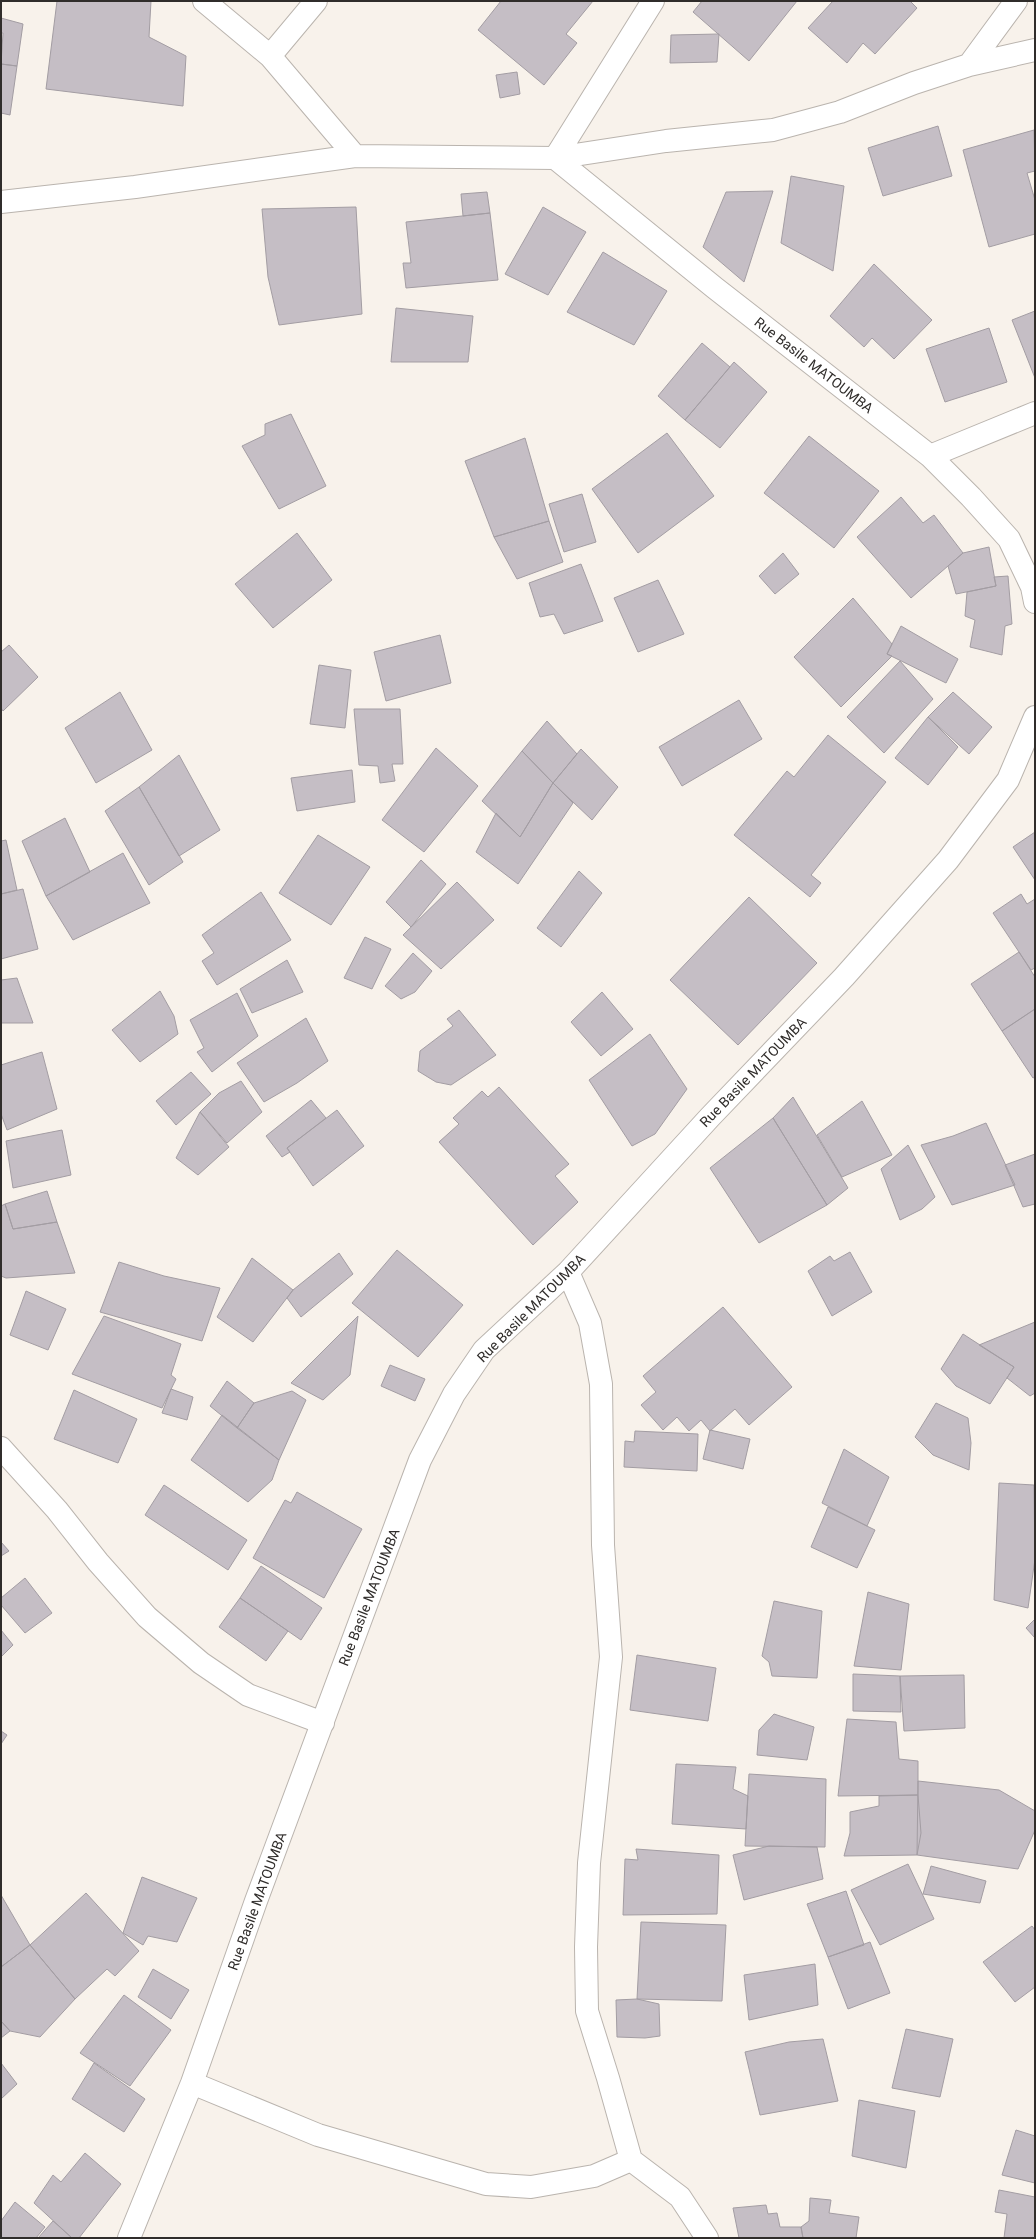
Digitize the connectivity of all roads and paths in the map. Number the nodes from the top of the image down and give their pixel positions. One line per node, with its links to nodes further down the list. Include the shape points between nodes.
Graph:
1 (204, 1): 6 (street)
2 (316, 1): 6 (street)
3 (653, 1): 9 (street)
4 (1016, 1): 7 (street)
5 (1035, 50): 7 (street)
6 (270, 56): 8 (street)
7 (969, 65): 9 (street, via 840,112 773,130 666,141)
8 (355, 156): 9 (street); 10 (street, via 135,187)
9 (555, 158): 12 (street, Rue Basile MATOUMBA, via 715,288)
10 (1, 202)
11 (1035, 413): 12 (street)
12 (930, 456): 13 (street, Rue Basile MATOUMBA, via 971,496 1009,539 1032,587)
13 (1035, 602)
14 (1035, 717): 15 (street, Rue Basile MATOUMBA, via 1008,780 948,860 844,977 710,1117)
15 (568, 1272): 17 (street, Rue Basile MATOUMBA, via 484,1350 454,1394 420,1460); 19 (street, via 590,1323 601,1384 603,1545 611,1657 589,1863 587,2011)
16 (1, 1448): 17 (street, via 147,1617 195,1658 248,1696)
17 (323, 1723): 18 (street, Rue Basile MATOUMBA)
18 (192, 2083): 19 (street, via 318,2135 486,2184 531,2187 594,2176); 20 (street, Rue Basile MATOUMBA)
19 (631, 2160): 21 (street, via 680,2197)
20 (129, 2238)
21 (707, 2238)

